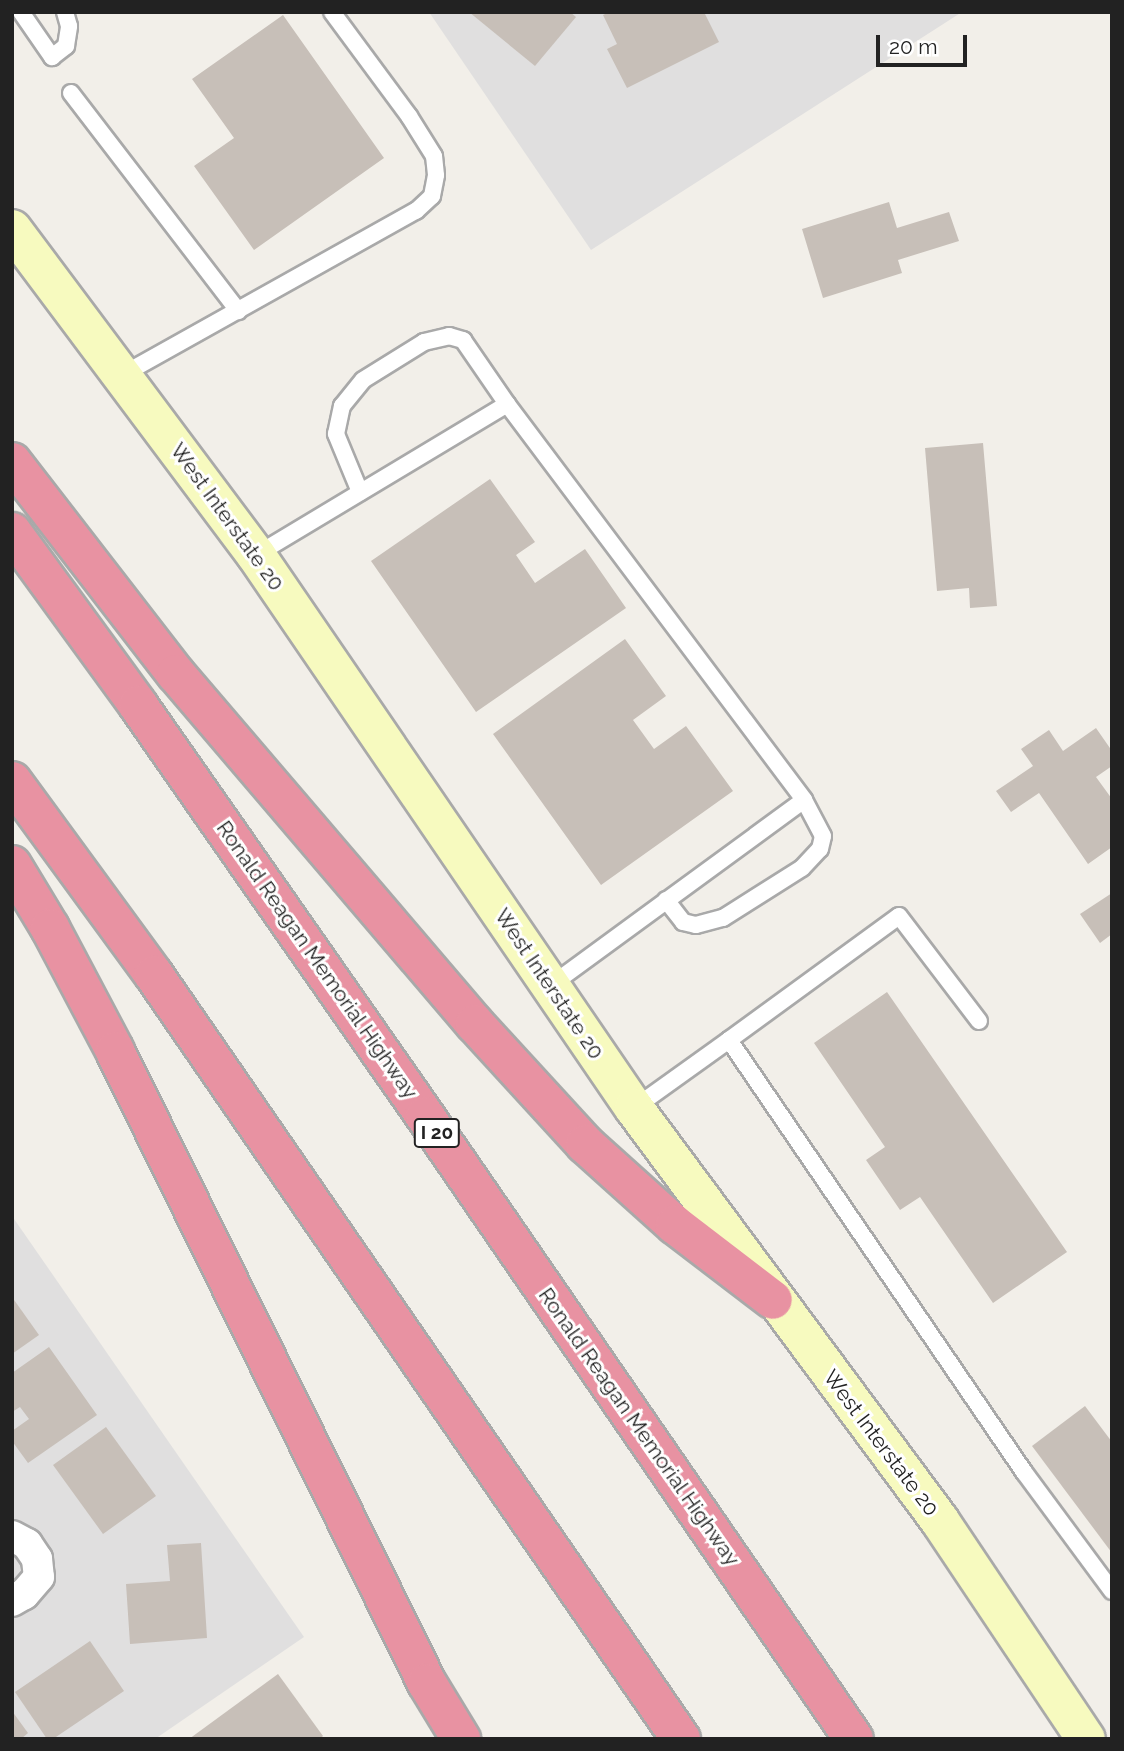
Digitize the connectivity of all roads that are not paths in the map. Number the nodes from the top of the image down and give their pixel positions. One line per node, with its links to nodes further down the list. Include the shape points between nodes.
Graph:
1 (22, 12): 2 (lane, via 52,57 66,46 69,26)
2 (65, 12)
3 (332, 12): 6 (lane, via 434,156 432,196 416,211)
4 (71, 93): 6 (lane)
5 (12, 229): 7 (main road, West Interstate 20)
6 (238, 311): 7 (lane)
7 (122, 375): 12 (main road, West Interstate 20)
8 (507, 404): 10 (lane); 10 (lane, via 463,340 449,336 424,342 363,380 342,406 336,434); 14 (lane)
9 (12, 462): 21 (highway, via 184,684 475,1024 585,1144 675,1225)
10 (360, 492): 12 (lane)
11 (12, 532): 28 (highway, Ronald Reagan Memorial Highway / I 20, via 418,1104)
12 (256, 555): 17 (main road, West Interstate 20)
13 (12, 781): 27 (highway, via 154,975)
14 (804, 800): 16 (lane); 16 (lane, via 823,836 820,849 802,868 723,918 696,925 683,922)
15 (12, 865): 26 (highway, via 108,1039 427,1683)
16 (666, 900): 17 (lane)
17 (551, 985): 20 (main road, West Interstate 20)
18 (979, 1021): 19 (lane, via 899,916)
19 (729, 1040): 20 (lane); 23 (lane, via 1024,1472)
20 (634, 1108): 21 (main road, West Interstate 20)
21 (773, 1300): 25 (main road, West Interstate 20, via 940,1521)
22 (12, 1536): 24 (street, via 27,1544 37,1559 39,1577)
23 (1112, 1591)
24 (12, 1601)
25 (1071, 1725): 29 (main road)
26 (461, 1739)
27 (681, 1739)
28 (854, 1739)
29 (1108, 1739)

